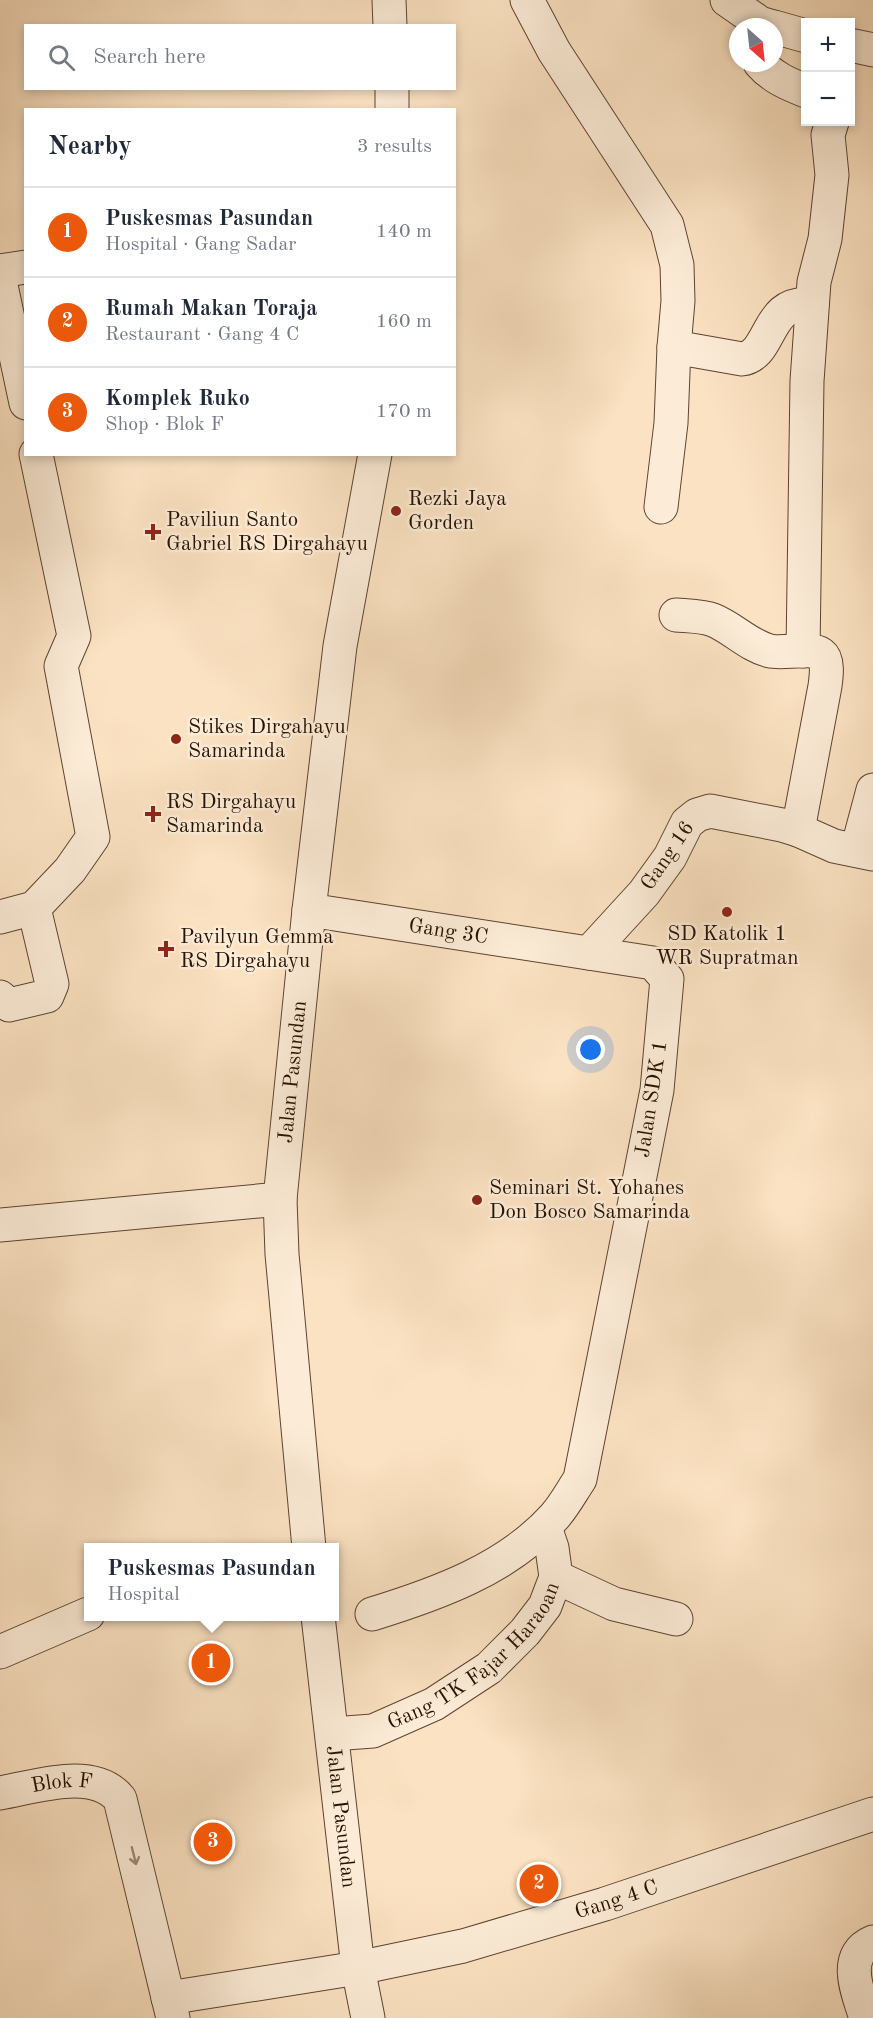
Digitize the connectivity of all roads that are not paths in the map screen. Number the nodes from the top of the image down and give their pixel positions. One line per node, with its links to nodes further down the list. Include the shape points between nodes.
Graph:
1 (389, 0): 5 (street)
2 (527, 0): 19 (street, via 554,51 667,225 677,265)
3 (727, 0): 4 (street)
4 (762, 18)
5 (390, 24)
6 (783, 27): 7 (street)
7 (801, 34)
8 (855, 46): 9 (street)
9 (873, 50)
10 (768, 72): 11 (street)
11 (801, 89)
12 (392, 90): 13 (street)
13 (392, 108)
14 (831, 126): 18 (street, via 828,218)
15 (24, 267): 16 (street)
16 (0, 272)
17 (0, 281): 20 (street)
18 (812, 305): 19 (street, via 800,303 784,312 768,330 758,352 749,358); 25 (street, via 807,381)
19 (674, 347): 23 (street, via 671,423)
20 (24, 394)
21 (36, 456): 29 (street, via 74,636 61,666 93,837 70,870)
22 (375, 456): 30 (street, Jalan Pasundan, via 340,646)
23 (661, 507)
24 (676, 615): 25 (street, via 712,619 772,651)
25 (803, 651): 27 (street, via 821,654 826,678)
26 (873, 790): 28 (street)
27 (798, 830): 28 (street, Gang 16, via 834,846); 32 (street, Gang 16, via 710,811 697,815 687,822 670,857 644,893)
28 (865, 852)
29 (34, 908): 31 (street); 33 (street, via 52,984 46,996 9,1005)
30 (309, 910): 32 (street, Gang 3C); 34 (street, Jalan Pasundan)
31 (0, 917)
32 (588, 953): 36 (street, Jalan SDK 1, via 653,963 667,979 657,1090 580,1479)
33 (0, 997)
34 (280, 1198): 35 (street); 37 (street, Jalan Pasundan)
35 (0, 1225)
36 (545, 1527): 38 (street, Gang TK Fajar Haraoan); 39 (street, via 511,1554 442,1591)
37 (309, 1543)
38 (556, 1576): 41 (street, via 614,1605); 44 (street, Gang TK Fajar Haraoan, via 545,1606 489,1668 434,1704 373,1731)
39 (372, 1614)
40 (84, 1616): 43 (street)
41 (676, 1619)
42 (318, 1621): 44 (street, Jalan Pasundan)
43 (0, 1652)
44 (332, 1734): 48 (street, Jalan Pasundan)
45 (0, 1793): 49 (street, Blok F, one-way to 49, via 69,1781 87,1781 115,1792 120,1799)
46 (873, 1814): 48 (street, Gang 4 C, via 492,1938)
47 (873, 1942): 51 (street, via 856,1955 854,1968)
48 (358, 1968): 49 (street, Gang 4 C); 50 (street, Jalan Pasundan)
49 (171, 2008)
50 (368, 2018)
51 (866, 2018)

